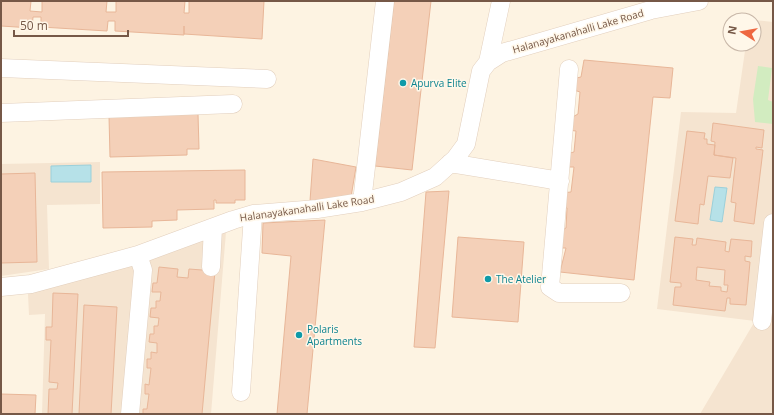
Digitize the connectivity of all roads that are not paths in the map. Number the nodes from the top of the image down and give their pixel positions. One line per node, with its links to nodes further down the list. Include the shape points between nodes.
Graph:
1 (385, 1): 12 (street)
2 (501, 1): 4 (street)
3 (700, 1): 4 (street, Halanayakanahalli Lake Road, via 651,10 502,52)
4 (488, 62): 10 (street, Halanayakanahalli Lake Road, via 482,71 475,96 466,144)
5 (1, 68): 7 (street)
6 (569, 69): 11 (street)
7 (267, 79)
8 (233, 104): 9 (street)
9 (1, 113)
10 (450, 163): 11 (street); 12 (street, Halanayakanahalli Lake Road, via 435,177 400,192)
11 (560, 181): 19 (street, via 550,287 559,293)
12 (362, 202): 13 (street, Halanayakanahalli Lake Road, via 317,209)
13 (253, 214): 15 (street, Halanayakanahalli Lake Road); 21 (street)
14 (773, 223): 20 (street)
15 (213, 228): 16 (street, Halanayakanahalli Lake Road); 17 (street)
16 (138, 255): 18 (street, Halanayakanahalli Lake Road, via 31,284); 22 (street, via 143,270)
17 (211, 267)
18 (1, 287)
19 (621, 293)
20 (762, 321)
21 (240, 392)
22 (130, 414)

